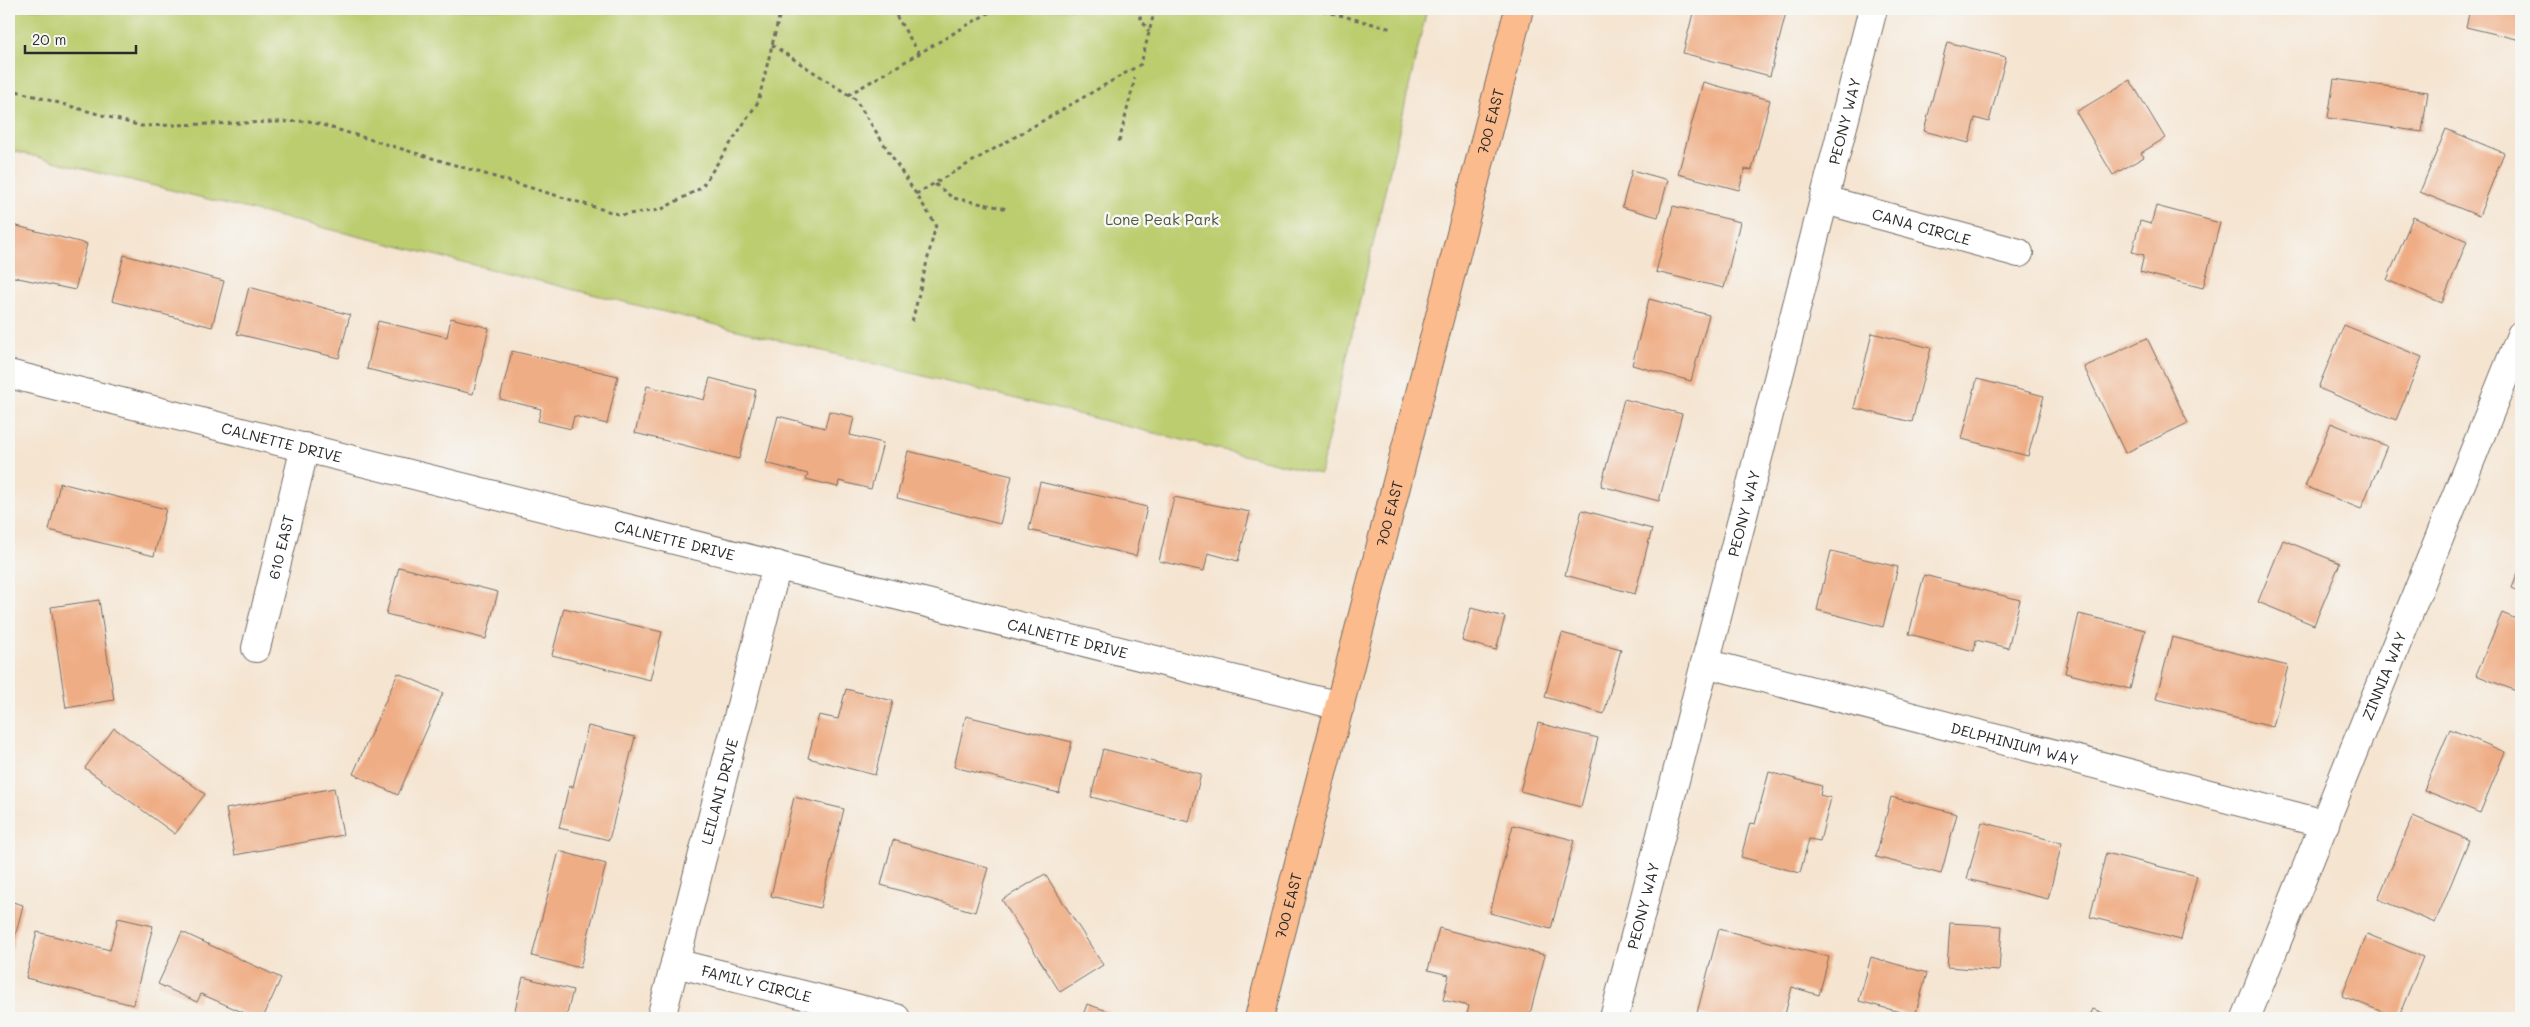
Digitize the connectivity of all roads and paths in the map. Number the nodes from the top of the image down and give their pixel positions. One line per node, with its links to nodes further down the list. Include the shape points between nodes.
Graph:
1 (781, 9): 11 (path)
2 (892, 9): 12 (path)
3 (995, 9): 12 (path)
4 (1135, 9): 10 (path)
5 (1155, 9): 10 (path)
6 (1316, 9): 9 (path)
7 (1519, 9): 29 (main road, 700 EAST)
8 (1873, 9): 19 (street, PEONY WAY)
9 (1392, 29)
10 (1150, 32): 17 (path, via 1141,64)
11 (772, 45): 14 (path, via 758,102 701,188 660,210 622,215 309,121 141,126); 15 (path)
12 (919, 53): 15 (path)
13 (1135, 78): 16 (path)
14 (9, 89)
15 (848, 94): 18 (path, via 855,99)
16 (1120, 142)
17 (935, 184): 18 (path); 20 (path, via 953,198)
18 (916, 194): 22 (path, via 936,225)
19 (1824, 200): 21 (street, CANA CIRCLE); 28 (street, PEONY WAY)
20 (1008, 209)
21 (2020, 253)
22 (912, 322)
23 (2521, 334): 30 (street, ZINNIA WAY)
24 (9, 374): 25 (street, CALNETTE DRIVE)
25 (305, 448): 26 (street, CALNETTE DRIVE); 27 (street, 610 EAST)
26 (777, 565): 29 (street, CALNETTE DRIVE); 31 (street, LEILANI DRIVE)
27 (256, 648)
28 (1706, 663): 30 (street, DELPHINIUM WAY); 35 (street, PEONY WAY)
29 (1340, 706): 34 (main road, 700 EAST)
30 (2325, 824): 36 (street, ZINNIA WAY)
31 (675, 963): 32 (street, LEILANI DRIVE); 33 (street, FAMILY CIRCLE)
32 (661, 1018)
33 (896, 1018)
34 (1259, 1018)
35 (1614, 1018)
36 (2246, 1018)

